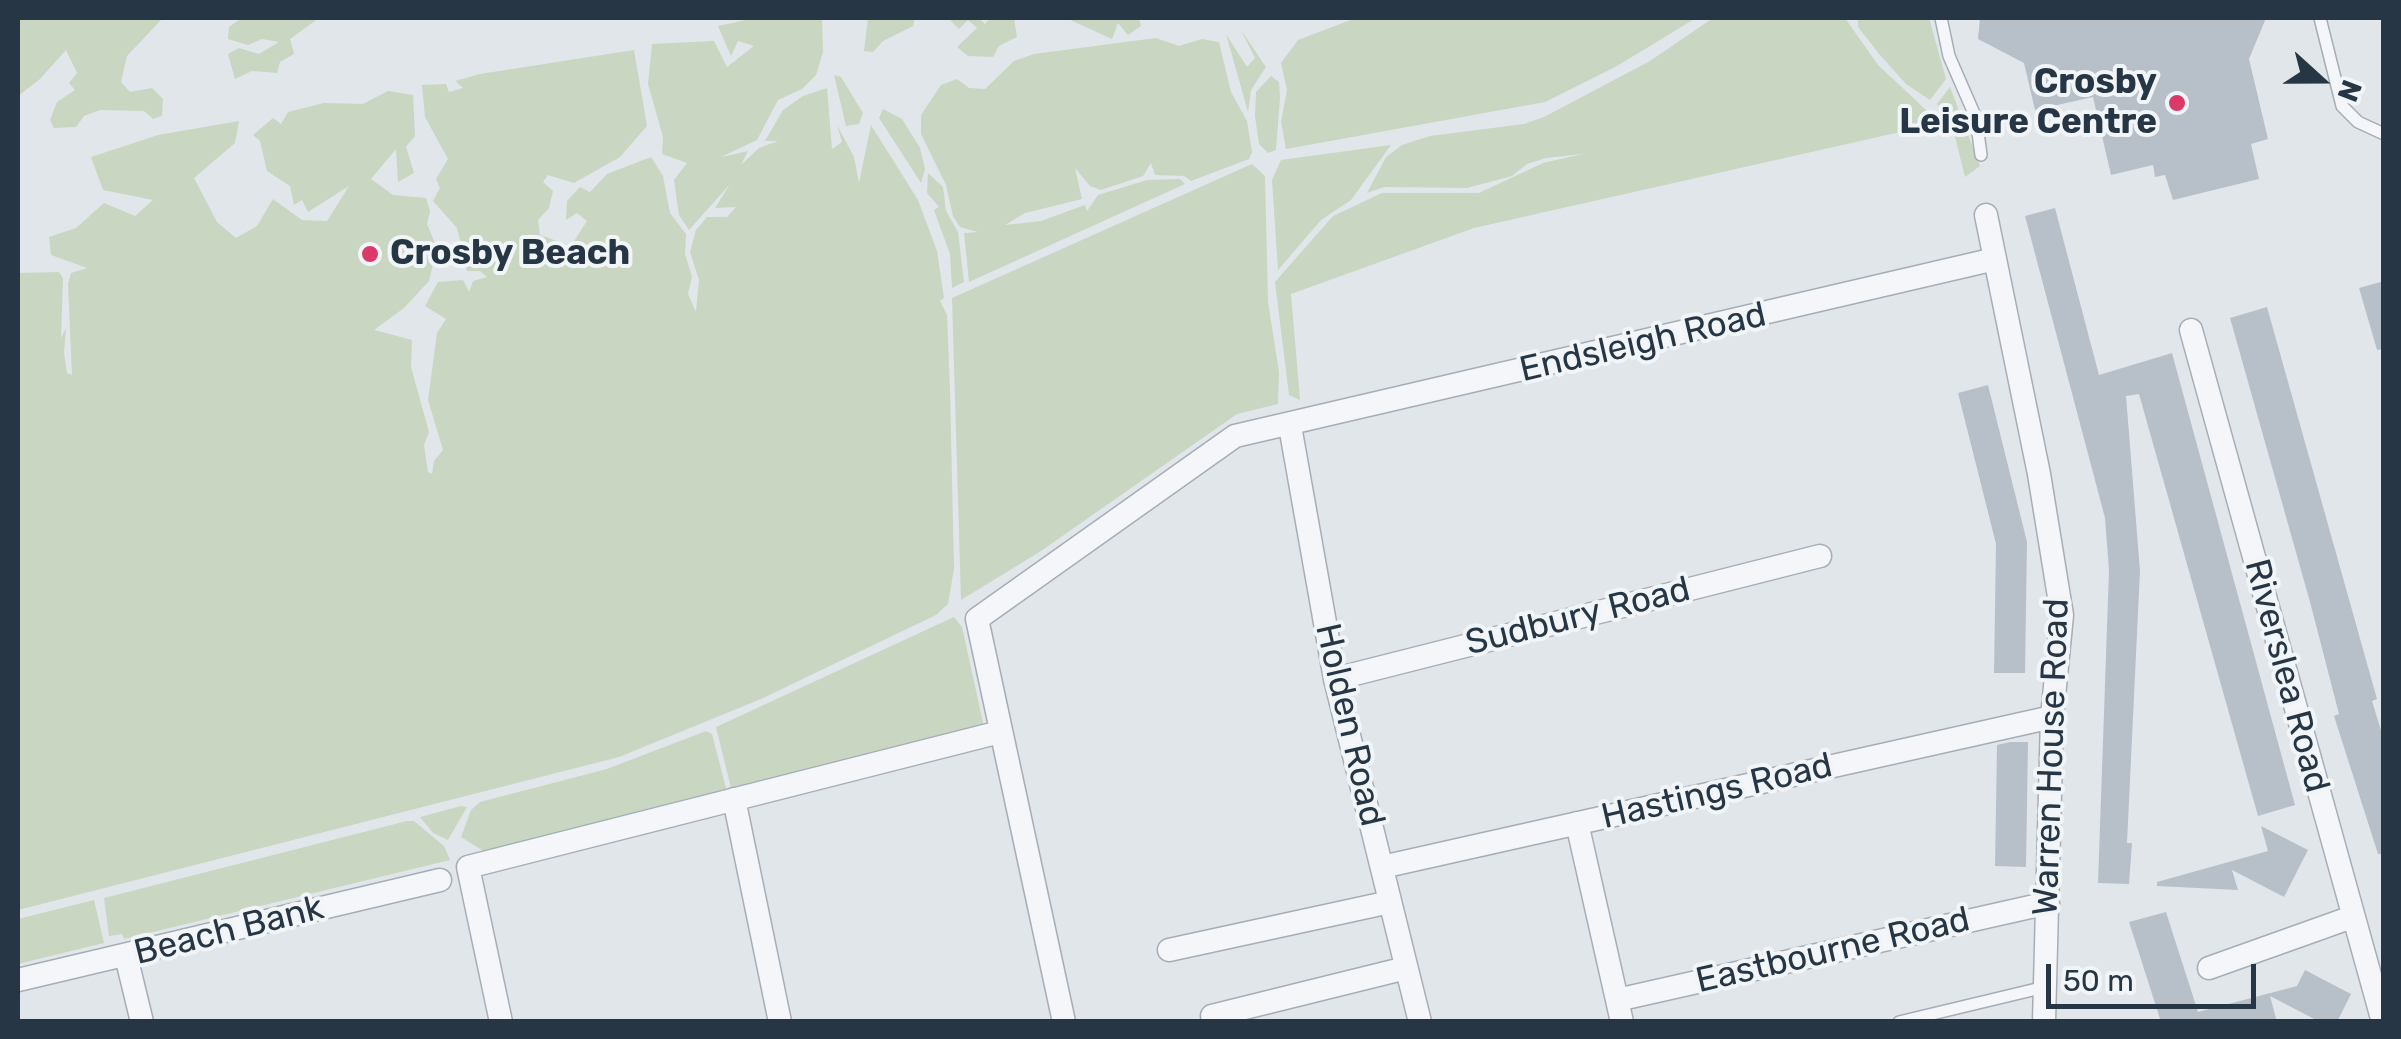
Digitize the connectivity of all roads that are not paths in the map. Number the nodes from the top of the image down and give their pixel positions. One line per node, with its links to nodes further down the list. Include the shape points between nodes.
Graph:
1 (1941, 18): 4 (lane, via 1949,56 1976,118)
2 (2320, 18): 3 (lane, via 2342,106)
3 (2384, 134)
4 (1981, 155)
5 (1986, 216): 6 (street, Warren House Road)
6 (1994, 259): 8 (street, Endsleigh Road); 11 (street, Warren House Road, via 2062,615)
7 (2191, 330): 19 (street, Riverslea Road)
8 (1290, 426): 10 (street, Holden Road); 12 (street, Endsleigh Road, via 1235,436 977,618)
9 (1820, 556): 10 (street, Sudbury Road)
10 (1336, 679): 15 (street, Holden Road)
11 (2052, 718): 14 (street, Hastings Road); 18 (street, Warren House Road)
12 (1000, 732): 13 (street); 31 (street)
13 (734, 799): 29 (street, via 468,867); 30 (street)
14 (1577, 824): 15 (street, Hastings Road); 26 (street)
15 (1382, 868): 17 (street, Holden Road)
16 (440, 880): 21 (street, Beach Bank)
17 (1390, 902): 20 (street); 22 (street, Holden Road)
18 (2048, 903): 25 (street, Warren House Road); 26 (street, Eastbourne Road)
19 (2352, 917): 23 (street); 35 (street, Riverslea Road)
20 (1169, 950)
21 (126, 956): 24 (street, Beach Bank); 28 (street)
22 (1406, 968): 27 (street); 32 (street, Holden Road)
23 (2208, 968)
24 (18, 980)
25 (2045, 987): 33 (lane); 34 (street, Warren House Road)
26 (1620, 1011)
27 (1212, 1016)
28 (142, 1022)
29 (500, 1022)
30 (780, 1022)
31 (1064, 1022)
32 (1420, 1022)
33 (1899, 1022)
34 (2044, 1022)
35 (2383, 1022)

